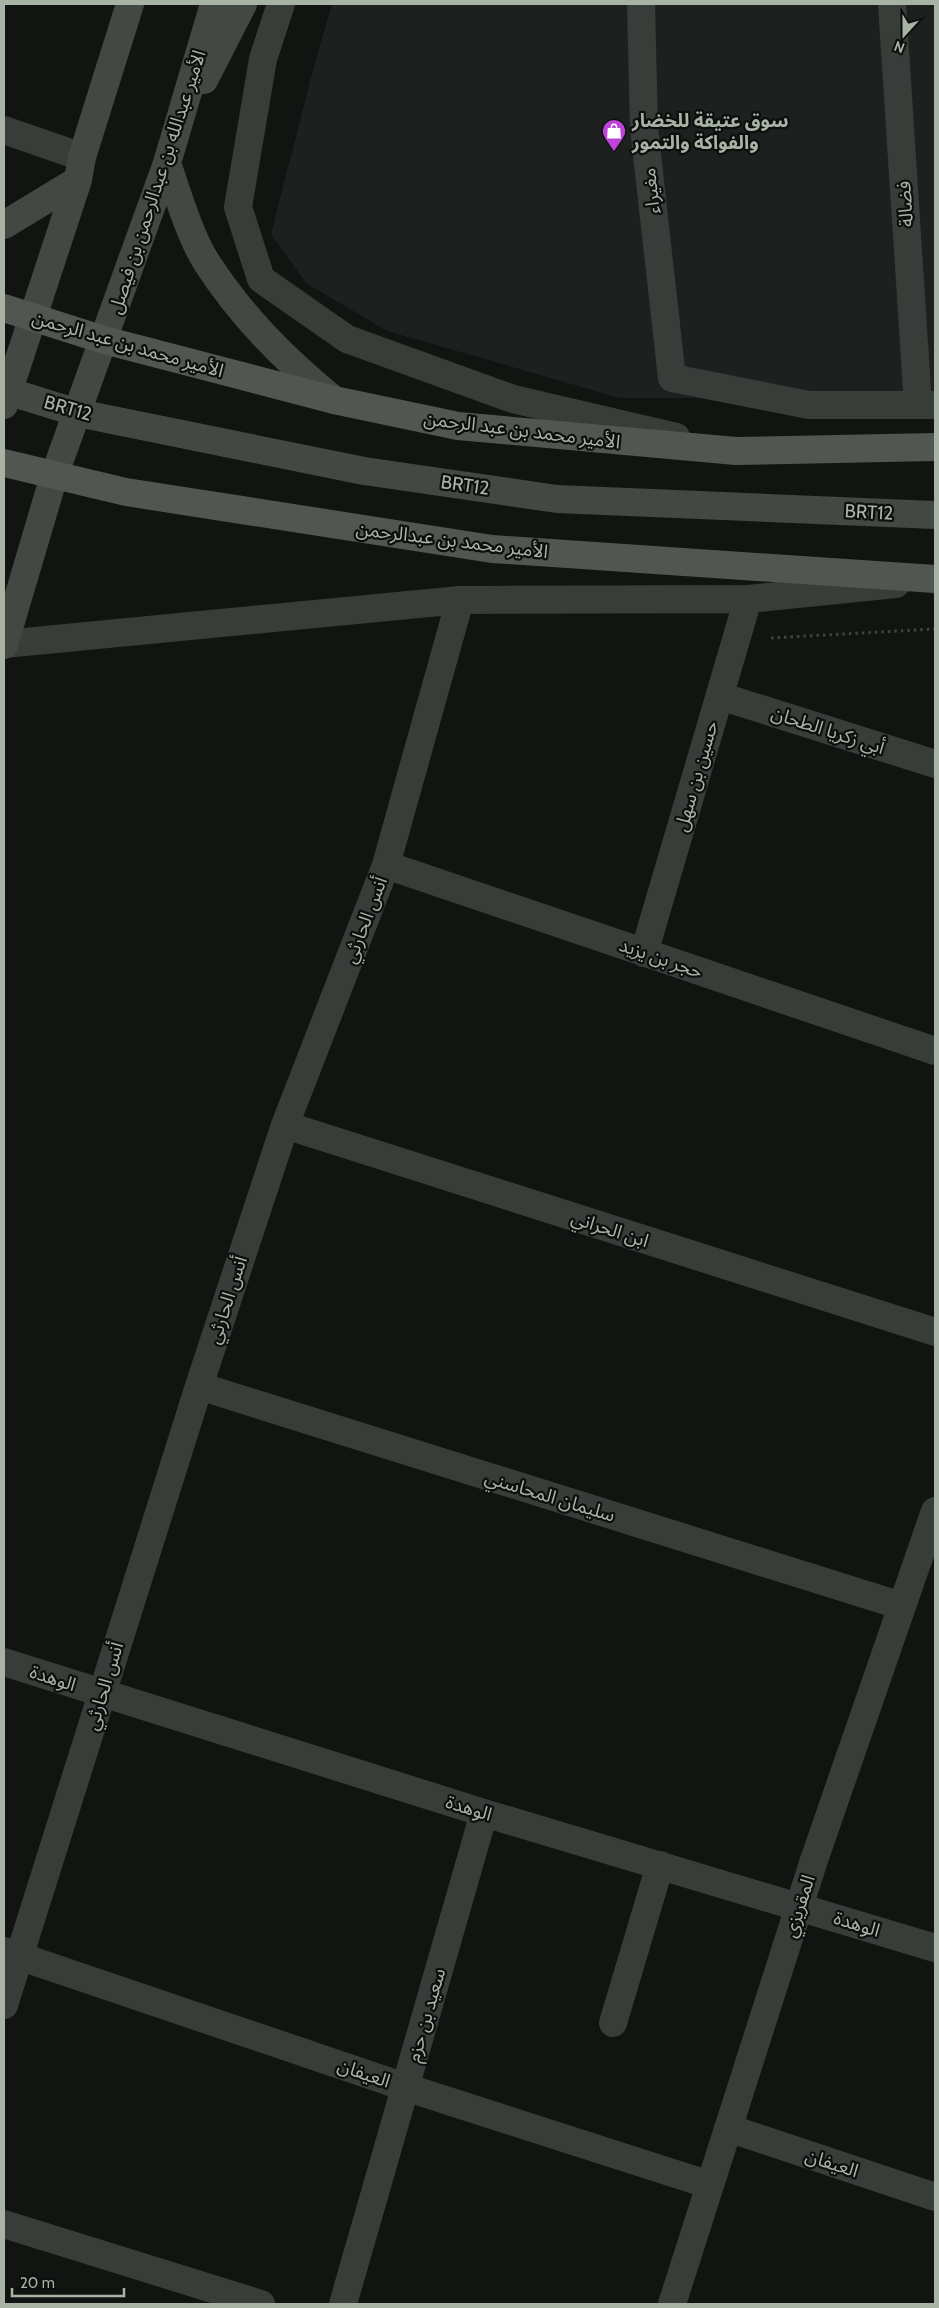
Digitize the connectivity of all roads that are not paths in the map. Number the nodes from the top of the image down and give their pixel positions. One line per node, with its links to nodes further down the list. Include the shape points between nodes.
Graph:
1 (130, 4): 10 (main road)
2 (214, 4): 8 (main road, الأمير عبدالله بن عبدالرحمن بن فيصل)
3 (243, 4): 8 (main road)
4 (281, 4): 20 (street, via 263,59 238,207 261,279 347,339 513,399)
5 (640, 4): 17 (street, مغيراء, via 644,128 672,378 809,405)
6 (892, 4): 17 (street, فضالة)
7 (4, 130): 10 (street)
8 (175, 134): 9 (main road, الأمير عبدالله بن عبدالرحمن بن فيصل)
9 (167, 163): 14 (main road, الأمير عبدالله بن عبدالرحمن بن فيصل); 16 (main road, via 206,261 256,328 291,365)
10 (80, 168): 11 (main road); 13 (main road)
11 (4, 226)
12 (4, 308): 13 (main road, الأمير محمد بن عبد الرحمن)
13 (33, 318): 14 (main road, الأمير محمد بن عبد الرحمن); 15 (main road)
14 (104, 340): 16 (main road, الأمير محمد بن عبد الرحمن); 18 (main road, الأمير عبدالله بن عبدالرحمن بن فيصل)
15 (5, 395): 18 (main road, BRT12)
16 (334, 400): 20 (main road, الأمير محمد بن عبد الرحمن, via 458,426)
17 (927, 405)
18 (78, 413): 22 (main road, الأمير عبدالله بن عبدالرحمن بن فيصل); 23 (main road, BRT12, via 364,471 557,499)
19 (935, 447): 20 (main road, الأمير محمد بن عبد الرحمن)
20 (736, 451)
21 (4, 463): 22 (main road, الأمير محمد بن عبدالرحمن)
22 (54, 476): 24 (main road, الأمير محمد بن عبدالرحمن, via 136,493 492,549); 27 (main road, الأمير عبدالله بن عبدالرحمن بن فيصل)
23 (935, 515)
24 (935, 579): 25 (street, الأمير محمد بن عبدالرحمن)
25 (748, 599): 26 (street, الأمير محمد بن عبدالرحمن); 28 (street, حسين بن سهل)
26 (460, 600): 27 (street, الأمير محمد بن عبدالرحمن); 30 (street, أنس الحارثي)
27 (4, 645)
28 (720, 696): 29 (street, أبي زكريا الطحان); 31 (street, حسين بن سهل)
29 (935, 764)
30 (386, 865): 31 (street, حجر بن يزيد); 33 (street, أنس الحارثي)
31 (644, 953): 32 (street, حجر بن يزيد)
32 (935, 1051)
33 (285, 1126): 34 (street, ابن الحراني); 35 (street, أنس الحارثي)
34 (935, 1332)
35 (199, 1386): 37 (street, سليمان المحاسني); 39 (street, أنس الحارثي)
36 (935, 1511): 37 (street, المقريزي)
37 (902, 1606): 42 (street, المقريزي)
38 (4, 1662): 39 (street, الوهدة)
39 (102, 1693): 40 (street, الوهدة); 44 (street, أنس الحارثي)
40 (484, 1813): 41 (street, الوهدة); 47 (street, سعيد بن حزم)
41 (660, 1864): 42 (street, الوهدة); 46 (street)
42 (799, 1906): 43 (street, الوهدة); 48 (street, المقريزي)
43 (935, 1948)
44 (12, 1953): 45 (street, أنس الحارثي); 47 (street, العيفان)
45 (4, 2005)
46 (613, 2023)
47 (405, 2087): 49 (street, العيفان); 53 (street, سعيد بن حزم)
48 (728, 2128): 49 (street, المقريزي); 50 (street, العيفان)
49 (710, 2185): 54 (street, المقريزي)
50 (935, 2197)
51 (4, 2224): 52 (street)
52 (261, 2304)
53 (343, 2304)
54 (672, 2304)

